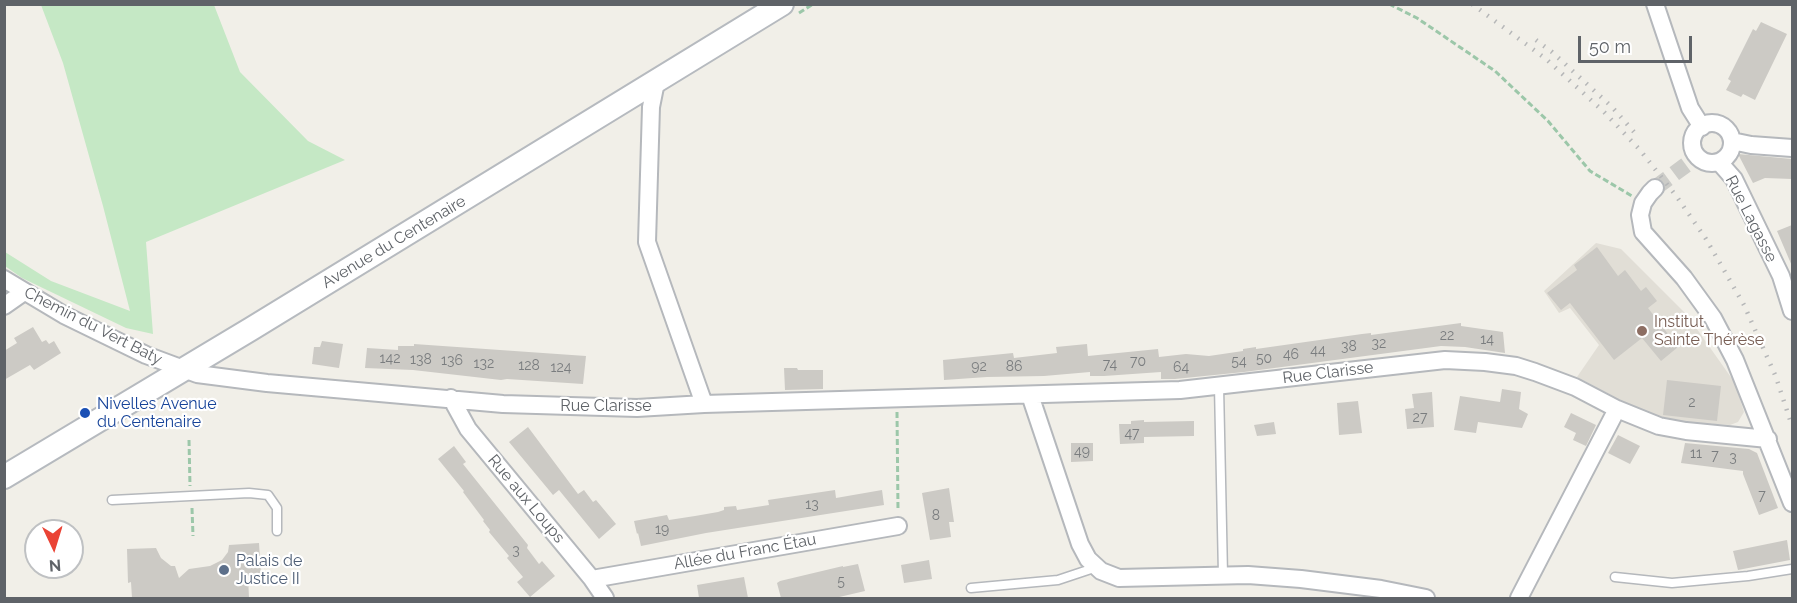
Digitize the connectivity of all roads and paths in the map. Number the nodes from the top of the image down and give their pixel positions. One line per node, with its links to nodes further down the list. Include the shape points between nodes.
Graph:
1 (782, 4): 4 (main road, Avenue du Centenaire)
2 (1389, 4): 10 (path, via 1417,18 1495,71 1548,121 1590,171)
3 (1655, 4): 5 (street, via 1690,108)
4 (656, 81): 15 (main road, Avenue du Centenaire); 20 (street, via 651,107 647,242)
5 (1702, 127): 6 (street, via 1720,126); 8 (street, via 1694,137 1691,160)
6 (1732, 141): 7 (street); 8 (street, via 1729,153)
7 (1792, 148)
8 (1719, 162): 14 (street, Rue Lagasse, via 1734,179 1781,276)
9 (1655, 188): 10 (street)
10 (1643, 203): 22 (street, via 1642,232 1684,278 1713,318 1736,360 1743,392)
11 (4, 279): 12 (street, Chemin du Vert Baty)
12 (24, 292): 13 (street); 15 (street, Chemin du Vert Baty, via 146,355)
13 (4, 306)
14 (1792, 311)
15 (183, 369): 18 (street, Rue Clarisse, via 267,383); 24 (main road, Avenue du Centenaire)
16 (1219, 386): 17 (street, Rue Clarisse); 21 (street, Rue Clarisse, via 1395,364 1485,362 1536,372); 33 (lane)
17 (1030, 395): 19 (street, Rue Clarisse); 31 (street, via 1080,544)
18 (450, 398): 20 (street, Rue Clarisse, via 576,407); 35 (street, Rue aux Loups, via 468,429)
19 (897, 398): 20 (street, Rue Clarisse); 28 (path)
20 (704, 404)
21 (1617, 409): 22 (street, Rue Clarisse, via 1659,426); 39 (street)
22 (1768, 439): 27 (street)
23 (189, 440): 25 (path)
24 (4, 477)
25 (190, 496): 26 (lane); 29 (lane, via 268,495 277,508); 30 (path)
26 (112, 500)
27 (1792, 503)
28 (898, 526): 35 (street, Allée du Franc Étau)
29 (277, 531)
30 (194, 536)
31 (1097, 567): 33 (street, via 1119,578); 36 (lane, via 1058,580)
32 (1792, 569): 34 (lane, via 1672,584)
33 (1222, 575): 38 (street, via 1301,579)
34 (1615, 577)
35 (592, 579): 37 (street, Rue aux Loups)
36 (971, 588)
37 (605, 598)
38 (1426, 598)
39 (1518, 598)

